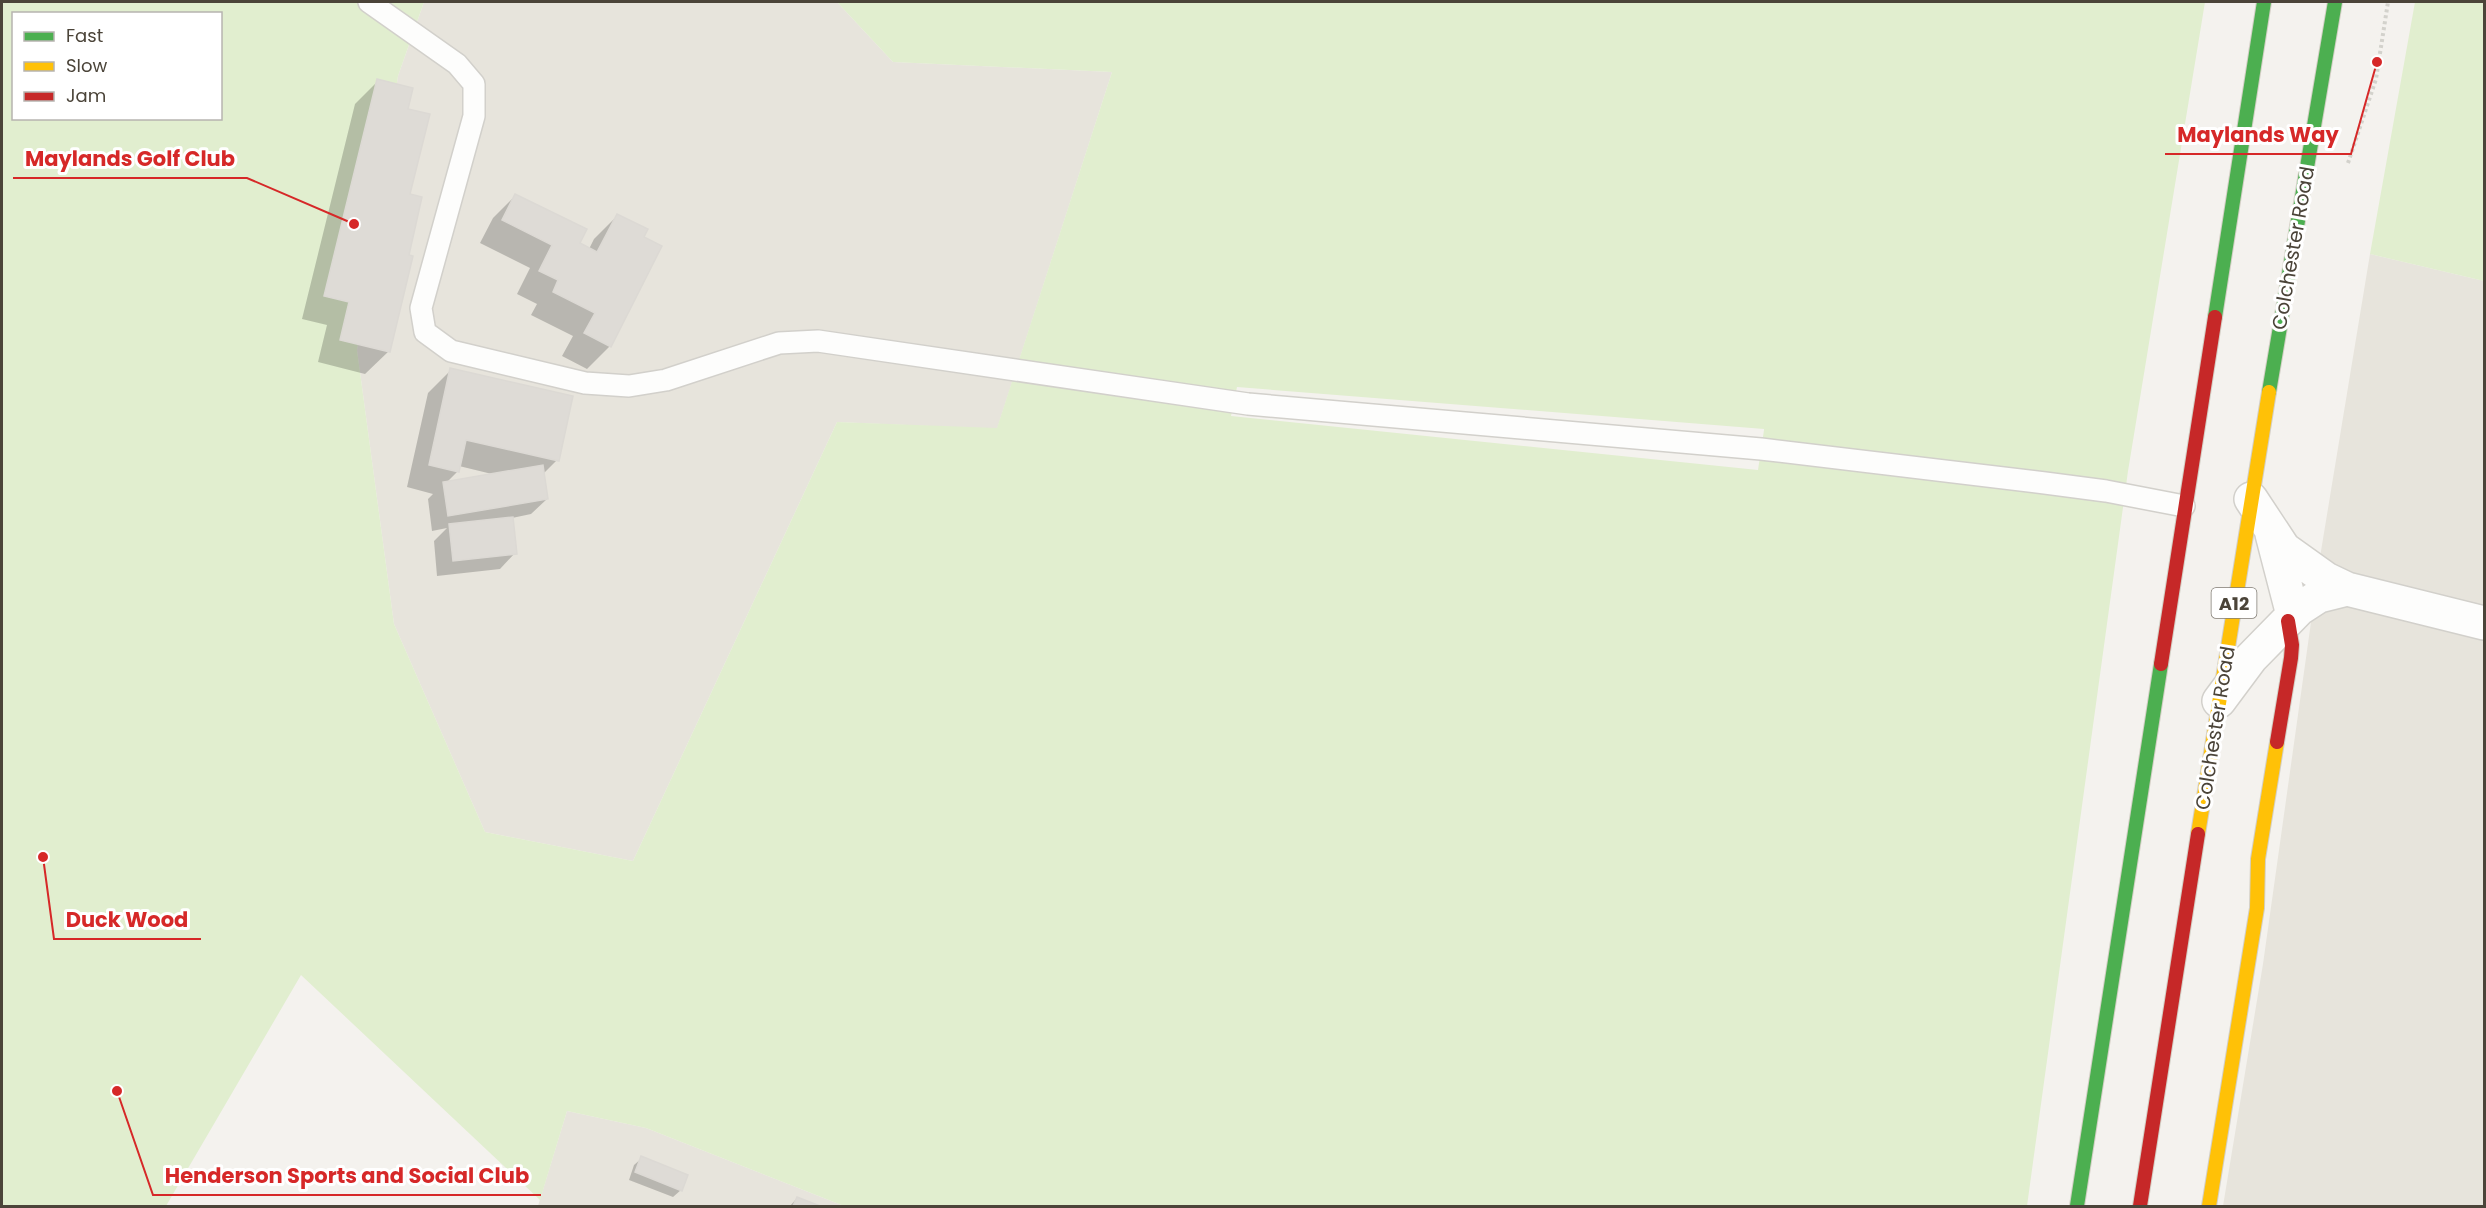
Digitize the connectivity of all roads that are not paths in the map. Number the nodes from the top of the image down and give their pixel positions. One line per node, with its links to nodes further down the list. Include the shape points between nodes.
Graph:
1 (369, 2): 5 (lane, via 457,64 474,84 474,116 421,308 425,332 451,351 585,383 629,386 666,380 779,343 818,341 1248,404 1761,449 2096,489)
2 (2264, 2): 5 (main road)
3 (2335, 2): 4 (main road, Colchester Road / A12)
4 (2251, 500): 6 (street); 10 (main road, Colchester Road / A12)
5 (2184, 506): 11 (main road)
6 (2272, 534): 7 (street, via 2295,558); 8 (street)
7 (2347, 589): 8 (street, via 2310,600); 9 (street)
8 (2290, 618): 10 (street, via 2251,658); 13 (main road, via 2291,658 2258,859 2257,908)
9 (2484, 623)
10 (2219, 701): 12 (main road, Colchester Road / A12)
11 (2077, 1206)
12 (2140, 1206)
13 (2209, 1206)

